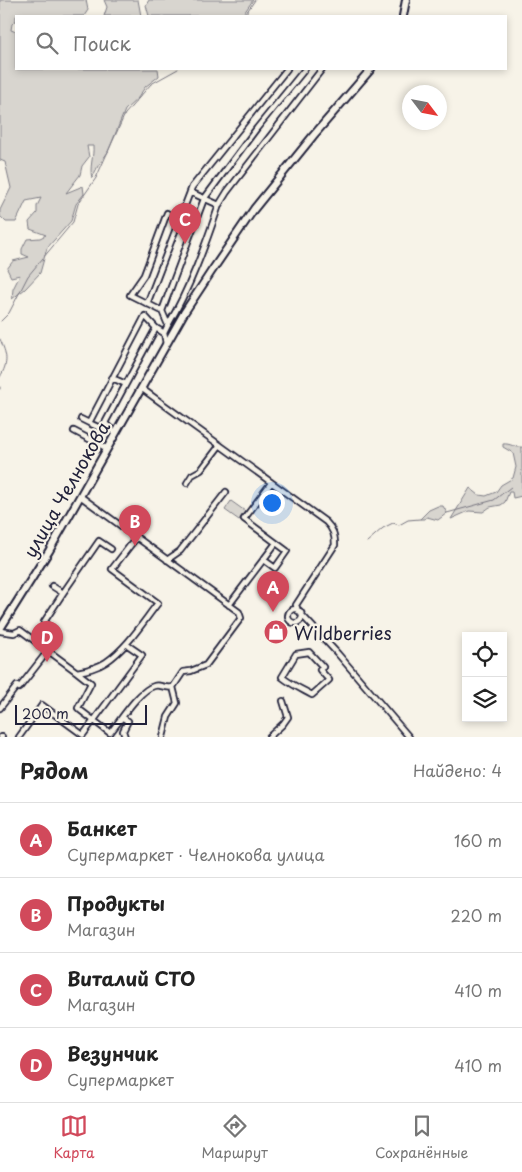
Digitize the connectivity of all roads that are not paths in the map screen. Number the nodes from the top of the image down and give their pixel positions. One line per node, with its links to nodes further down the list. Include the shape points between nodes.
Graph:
1 (406, 0): 2 (main road)
2 (403, 15)
3 (286, 70): 7 (street)
4 (304, 70): 8 (street)
5 (321, 70): 9 (street)
6 (371, 70): 16 (main road, улица Челнокова, via 254,209)
7 (190, 192): 8 (street); 11 (street)
8 (204, 199): 9 (street); 12 (street)
9 (219, 205): 13 (street, via 202,252)
10 (167, 213): 11 (street, via 144,275 130,295)
11 (147, 304): 12 (street)
12 (162, 311): 13 (street)
13 (168, 325): 15 (street)
14 (156, 328): 15 (street); 17 (street, via 145,316); 18 (street)
15 (164, 333): 16 (street)
16 (166, 347): 19 (main road, улица Челнокова)
17 (112, 378): 18 (street); 21 (street)
18 (126, 384): 22 (street)
19 (141, 388): 24 (main road, улица Челнокова); 25 (street)
20 (81, 419): 21 (street)
21 (89, 423): 22 (street, via 100,428)
22 (105, 423): 24 (street)
23 (74, 431): 26 (street)
24 (115, 433): 26 (main road, улица Челнокова)
25 (220, 445): 27 (street); 28 (street)
26 (106, 448): 30 (main road, улица Челнокова)
27 (187, 483)
28 (271, 483): 32 (street, via 244,518); 54 (street, via 326,522 335,537 335,545 296,608)
29 (226, 492): 34 (street, via 180,551)
30 (80, 496): 31 (street); 40 (main road, улица Челнокова)
31 (136, 538): 34 (street); 41 (street, via 112,569 158,603)
32 (276, 543): 35 (street); 35 (street, via 288,551 275,568)
33 (111, 548): 37 (street, via 99,541)
34 (167, 560): 38 (street)
35 (264, 560): 38 (street)
36 (52, 586): 37 (street)
37 (64, 593): 39 (street)
38 (230, 605): 45 (street, via 241,618 206,665 183,672)
39 (44, 622)
40 (0, 630): 44 (street, via 14,633 20,630)
41 (126, 644): 44 (street, via 107,661); 49 (street, via 142,655)
42 (44, 656): 47 (street)
43 (321, 669): 43 (street, via 309,652 296,654 282,677 312,695 329,680)
44 (77, 672): 49 (street, via 91,683 78,708)
45 (173, 687): 48 (street, via 154,686 145,690); 52 (street, via 177,703 168,717)
46 (283, 701): 53 (street, via 288,718)
47 (0, 708)
48 (123, 718): 49 (street, via 110,733); 51 (street, via 128,721 123,731)
49 (94, 721): 50 (street, via 83,736 42,705)
50 (19, 737)
51 (125, 737)
52 (163, 737)
53 (269, 737)
54 (409, 737)

